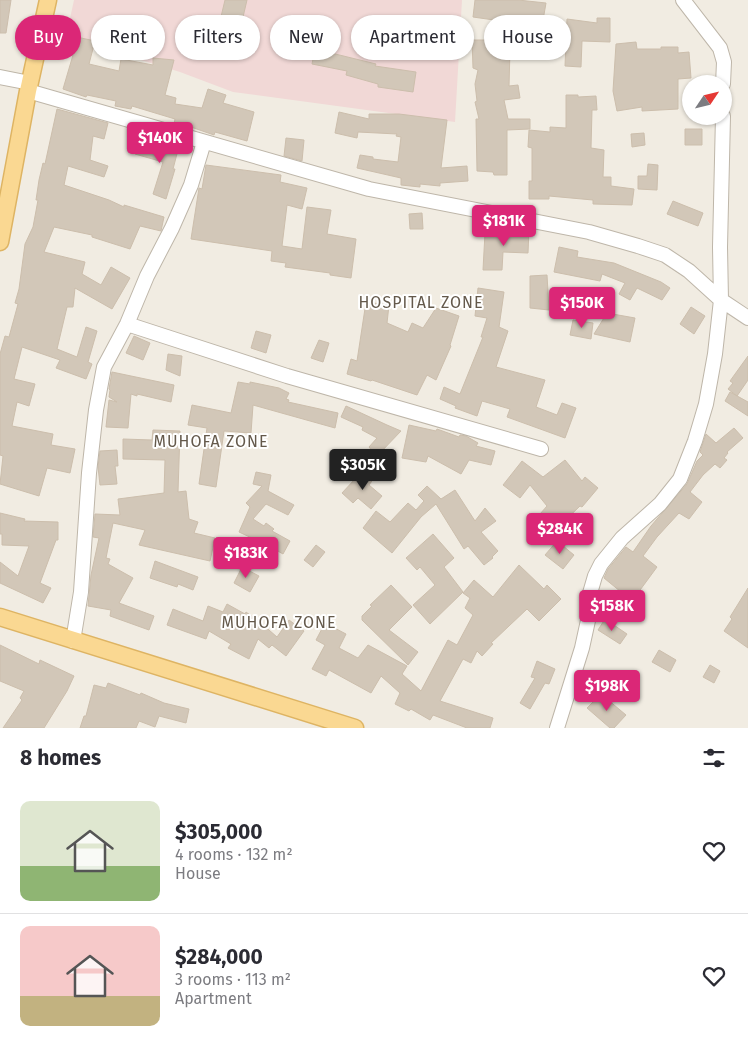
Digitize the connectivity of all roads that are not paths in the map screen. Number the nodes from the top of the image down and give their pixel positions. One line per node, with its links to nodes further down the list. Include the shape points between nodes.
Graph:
1 (48, 0): 5 (main road)
2 (683, 0): 3 (street, via 720,48)
3 (723, 75)
4 (0, 77): 5 (street)
5 (29, 87): 7 (street); 8 (main road)
6 (723, 125): 9 (street)
7 (204, 142): 9 (street, via 369,189 589,232 638,246 665,255 689,271); 11 (street, via 172,228)
8 (0, 242)
9 (721, 300): 10 (street); 16 (street, via 716,354 695,442 680,479 660,504 622,538 595,576 588,600 589,616 582,648)
10 (748, 318)
11 (127, 324): 12 (street, via 287,376); 14 (street, via 104,367 99,389 89,473 81,592)
12 (541, 449)
13 (0, 617): 14 (main road)
14 (73, 641): 15 (main road)
15 (355, 728)
16 (557, 728)

